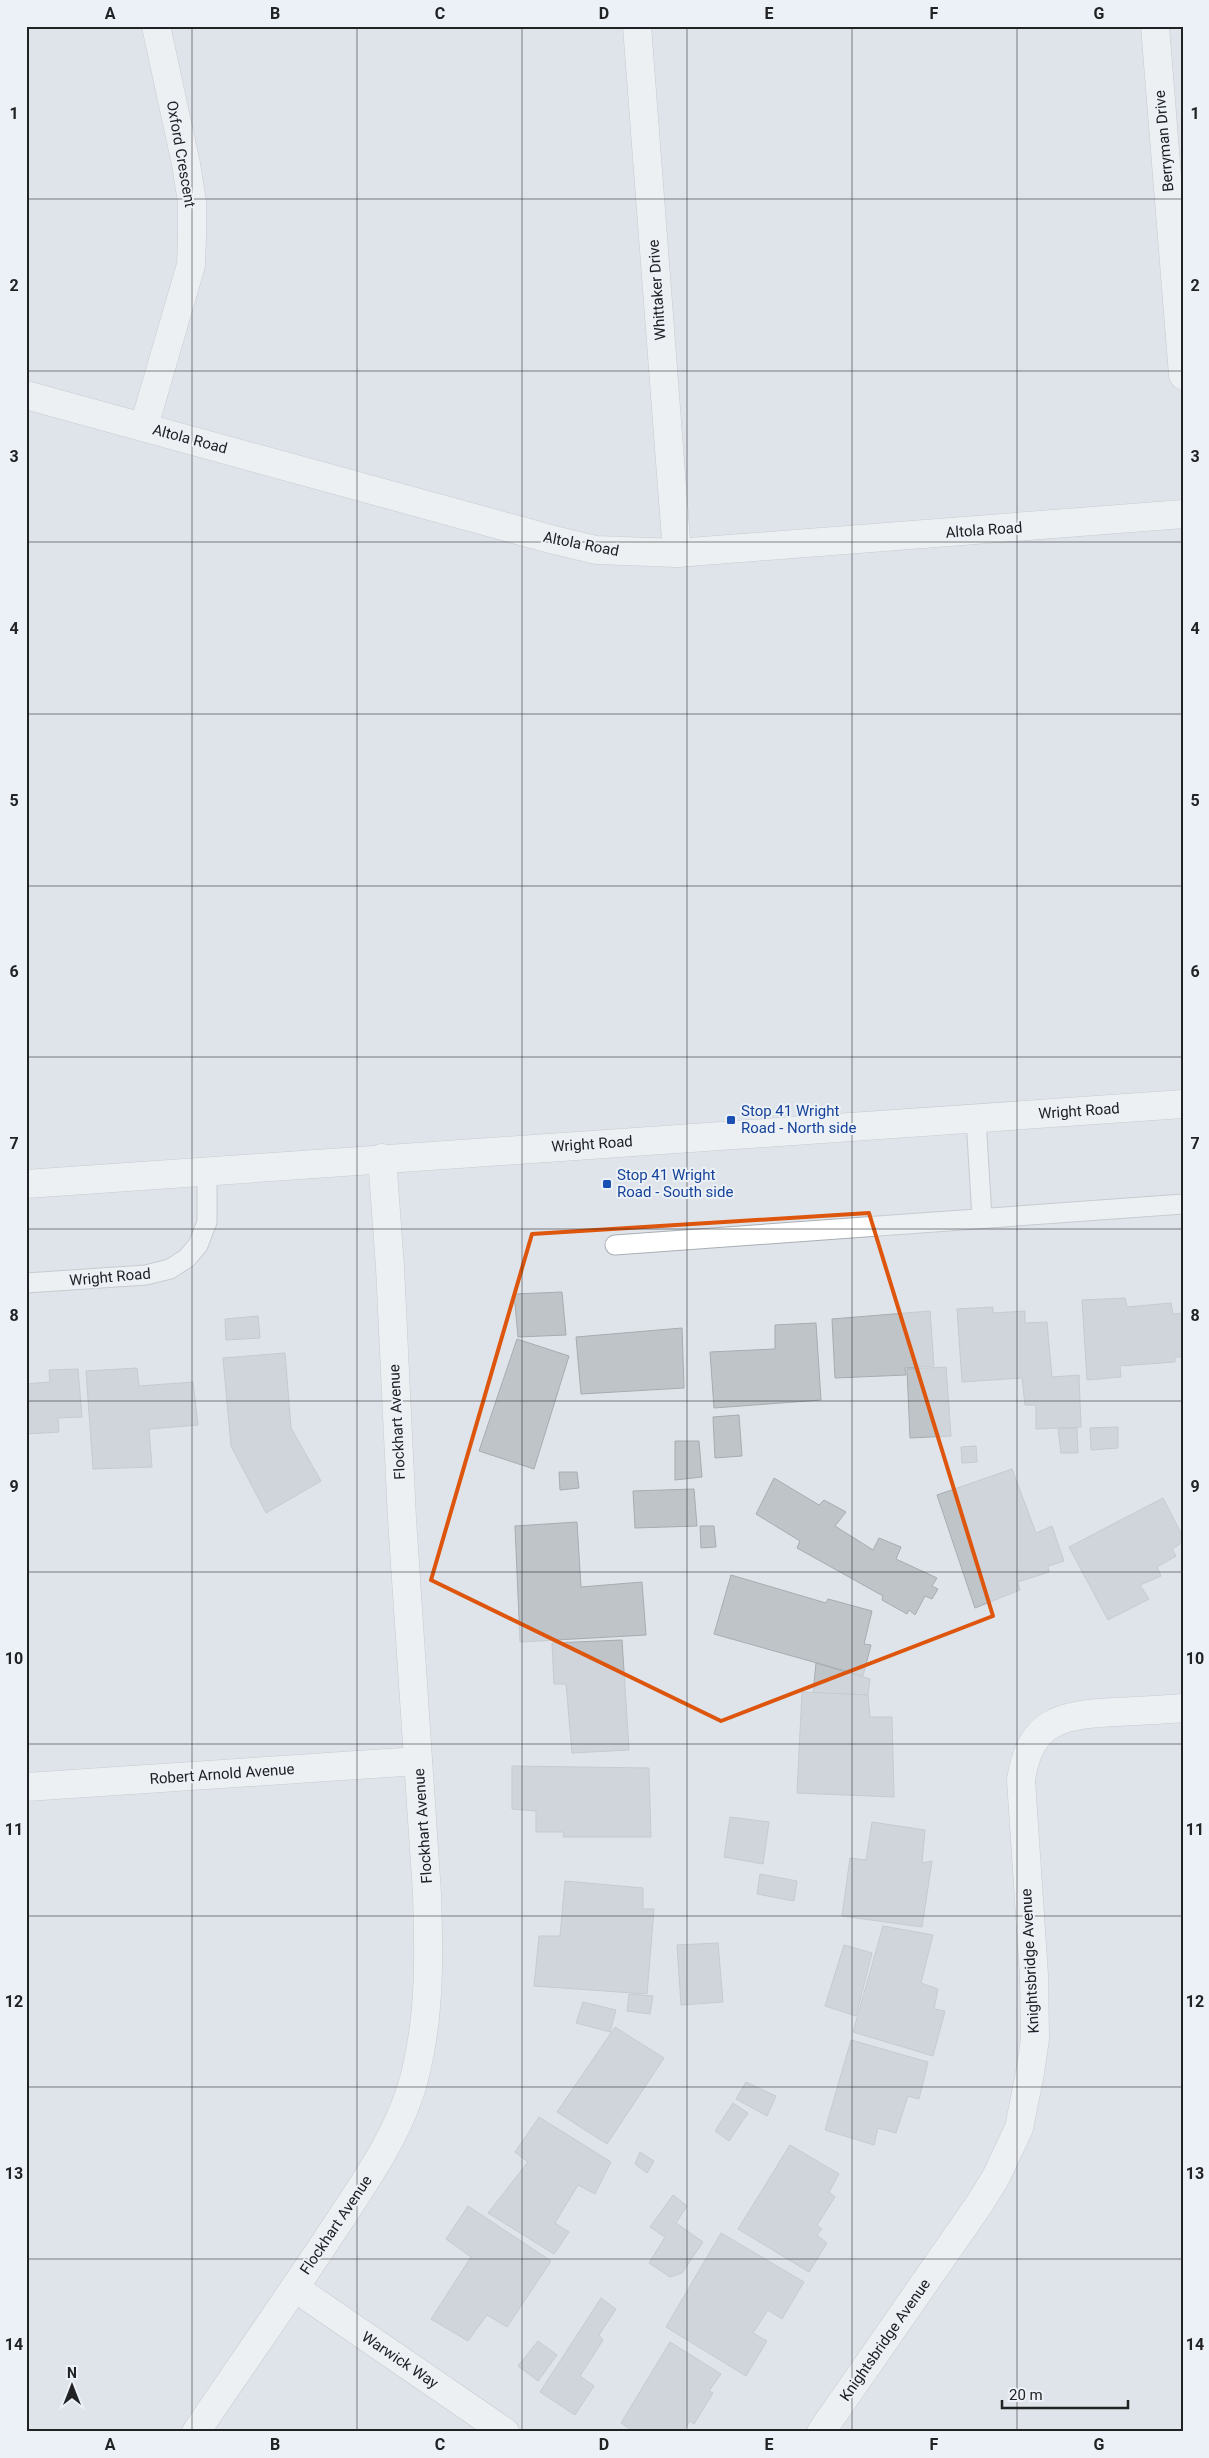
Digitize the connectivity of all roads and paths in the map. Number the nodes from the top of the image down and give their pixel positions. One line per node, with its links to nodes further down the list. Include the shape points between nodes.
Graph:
1 (156, 26): 6 (street, Oxford Crescent, via 186,164 192,202 192,237 191,265)
2 (637, 26): 8 (street, Whittaker Drive)
3 (1155, 26): 4 (street, Berryman Drive)
4 (1183, 375)
5 (26, 395): 6 (street, Altola Road)
6 (144, 426): 8 (street, Altola Road, via 554,540 596,550)
7 (1183, 514): 8 (street, Altola Road)
8 (677, 553)
9 (1183, 1104): 10 (street, Wright Road)
10 (976, 1118): 11 (street, Wright Road); 15 (lane)
11 (382, 1158): 12 (street, Wright Road); 19 (street, Flockhart Avenue)
12 (208, 1172): 13 (street, Wright Road); 17 (lane, Wright Road, via 208,1222 198,1245 187,1258 170,1269 146,1275)
13 (26, 1184)
14 (1183, 1204): 15 (lane)
15 (982, 1218): 16 (lane)
16 (615, 1245)
17 (26, 1283)
18 (1183, 1708): 24 (street, Knightsbridge Avenue, via 1062,1718 1041,1733 1026,1756 1021,1789 1035,2015 1030,2073 1019,2128 980,2203)
19 (418, 1761): 20 (street, Robert Arnold Avenue); 21 (street, Flockhart Avenue, via 429,1953 426,2015 416,2072 392,2134 373,2170)
20 (26, 1787)
21 (295, 2288): 22 (street, Flockhart Avenue); 23 (street, Warwick Way)
22 (196, 2432)
23 (505, 2432)
24 (821, 2432)

